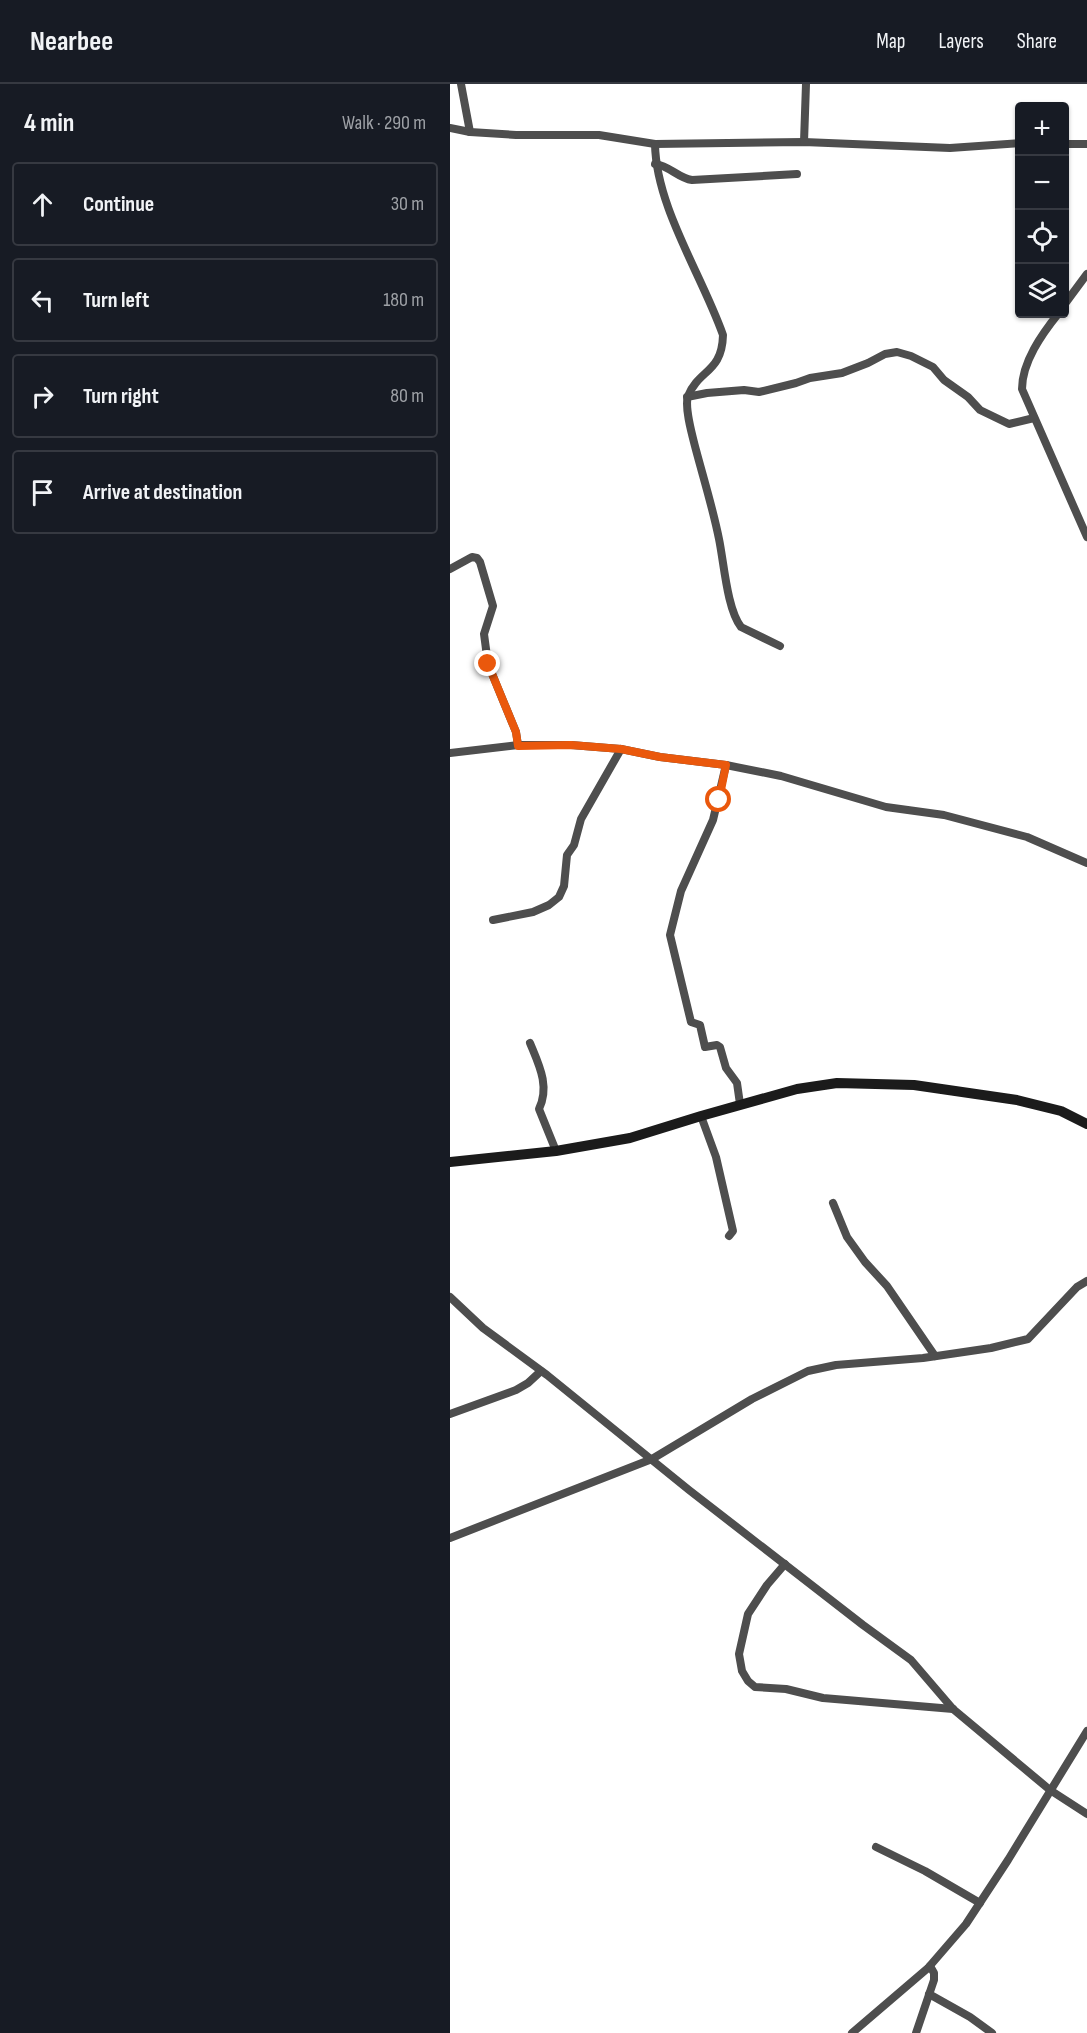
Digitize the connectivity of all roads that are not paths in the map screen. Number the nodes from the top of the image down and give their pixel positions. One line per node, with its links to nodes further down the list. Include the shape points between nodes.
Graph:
1 (461, 84): 4 (street)
2 (806, 84): 5 (street)
3 (450, 128): 4 (street)
4 (470, 132): 7 (street, via 599,135)
5 (804, 142): 6 (street, via 950,148); 7 (street)
6 (1015, 143)
7 (655, 144): 10 (street)
8 (1069, 144): 9 (street)
9 (1087, 144)
10 (655, 164): 11 (street, via 692,180); 15 (street, via 672,216 723,335 721,354)
11 (797, 174)
12 (1087, 274): 13 (street)
13 (1069, 299)
14 (1055, 318): 16 (street, via 1040,338 1022,381)
15 (687, 397): 16 (street, via 744,390 759,392 842,373 897,352 933,367 981,410 1009,424); 19 (street, via 693,439 736,621)
16 (1034, 418): 17 (street)
17 (1087, 537)
18 (450, 568): 20 (street, via 472,558 480,562 493,606 484,634 488,664)
19 (780, 646)
20 (518, 746): 21 (street); 22 (street)
21 (621, 749): 23 (street); 25 (street, via 581,819 567,855 559,897 533,912)
22 (450, 753)
23 (726, 765): 24 (street, via 781,776 886,807 944,815 1027,837); 27 (street, via 713,820 681,891 670,934 691,1022 700,1025 705,1047 720,1047 726,1068 737,1083)
24 (1087, 863)
25 (493, 920)
26 (530, 1043): 30 (street, via 544,1083 539,1109)
27 (740, 1104): 28 (street); 29 (street, via 837,1083 914,1085 1017,1100 1061,1111)
28 (701, 1116): 30 (street, via 630,1138); 33 (street, via 729,1210 733,1231)
29 (1087, 1124)
30 (556, 1151): 31 (street)
31 (450, 1162)
32 (833, 1203): 36 (street, via 847,1237 887,1286)
33 (729, 1236)
34 (1087, 1281): 36 (street, via 1028,1339)
35 (450, 1297): 37 (street, via 483,1328)
36 (935, 1356): 39 (street, via 808,1371 752,1399)
37 (541, 1371): 38 (street, via 516,1389); 39 (street)
38 (450, 1414)
39 (652, 1459): 40 (street); 41 (street)
40 (450, 1538)
41 (785, 1564): 42 (street, via 911,1660); 42 (street, via 748,1614 739,1654 742,1671 755,1687 823,1698)
42 (953, 1709): 44 (street)
43 (1087, 1731): 44 (street)
44 (1050, 1790): 45 (street); 47 (street)
45 (1087, 1814)
46 (876, 1847): 47 (street)
47 (980, 1903): 48 (street, via 950,1946)
48 (930, 1966): 49 (street, via 934,1980); 50 (street)
49 (929, 1994): 51 (street); 52 (street)
50 (857, 2032)
51 (916, 2033)
52 (992, 2033)

